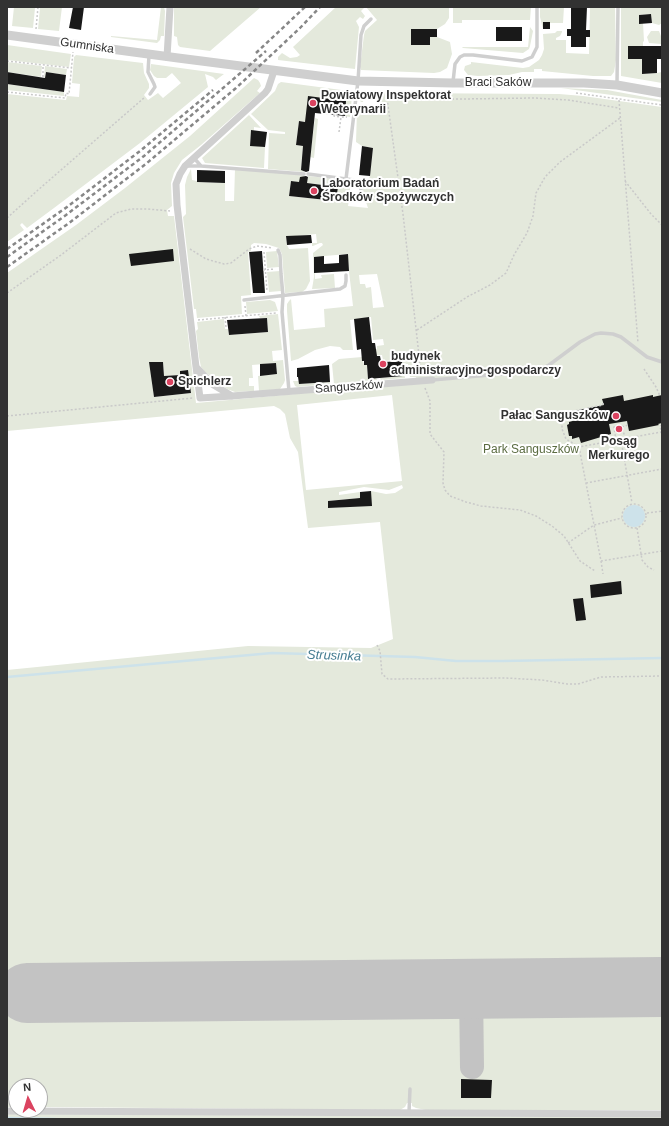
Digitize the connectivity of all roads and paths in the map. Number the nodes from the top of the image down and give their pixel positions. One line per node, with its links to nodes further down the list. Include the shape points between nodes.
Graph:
1 (38, 7): 6 (path)
2 (170, 7): 10 (street)
3 (537, 7): 17 (lane, via 537,47 532,57 517,60 473,55 460,57 453,71)
4 (618, 7): 18 (lane)
5 (371, 19): 16 (lane, via 362,31)
6 (36, 30)
7 (7, 35): 9 (street, Gumniska)
8 (73, 52): 13 (path)
9 (149, 54): 10 (street, Gumniska); 24 (lane, via 148,72 155,87)
10 (167, 57): 14 (street, Braci Saków)
11 (7, 61): 12 (path)
12 (43, 65): 13 (path); 15 (path)
13 (72, 68): 21 (path, via 69,94 66,93 65,98)
14 (274, 71): 16 (street, Braci Saków); 35 (street, via 265,93)
15 (43, 77)
16 (358, 80): 17 (street, Braci Saków); 32 (lane)
17 (454, 83): 18 (street, Braci Saków)
18 (617, 84): 23 (street, Braci Saków)
19 (351, 89): 25 (path, via 350,94 334,92)
20 (386, 91): 26 (path)
21 (7, 92)
22 (573, 92): 27 (path)
23 (662, 93)
24 (150, 94): 42 (path)
25 (333, 99)
26 (388, 100): 29 (path, via 535,98); 63 (path)
27 (619, 100): 28 (path); 29 (path)
28 (662, 105)
29 (619, 108): 33 (path)
30 (334, 115): 31 (path)
31 (341, 117): 32 (path); 34 (path)
32 (353, 118): 38 (lane)
33 (620, 118): 39 (path); 63 (path, via 560,162 545,177 536,193 533,216 527,233 506,273)
34 (339, 132)
35 (193, 158): 36 (street); 37 (lane)
36 (185, 166): 37 (lane); 41 (street, via 176,184)
37 (201, 166): 38 (lane)
38 (346, 179): 40 (lane, via 359,184)
39 (625, 181): 43 (path); 64 (path)
40 (360, 199)
41 (178, 211): 44 (street); 50 (path, via 131,209 116,213)
42 (7, 218)
43 (662, 225)
44 (182, 243): 45 (path, via 206,259 224,264 231,263 257,246); 66 (street)
45 (278, 250): 47 (lane)
46 (264, 252): 48 (path)
47 (281, 268): 48 (path); 51 (lane)
48 (264, 270): 52 (path)
49 (346, 275): 51 (lane, via 345,286 340,289)
50 (7, 293)
51 (283, 296): 52 (lane); 54 (lane)
52 (268, 298): 53 (lane)
53 (244, 300): 57 (path)
54 (282, 312): 55 (path); 70 (lane)
55 (257, 315): 57 (path); 59 (path)
56 (236, 316): 57 (path); 58 (path); 61 (path)
57 (246, 316)
58 (225, 318): 60 (path); 62 (path)
59 (257, 318)
60 (196, 320)
61 (236, 320)
62 (228, 327)
63 (417, 330): 69 (path)
64 (639, 351): 65 (lane, Sanguszków); 68 (lane, Sanguszków, via 621,337 608,333 595,334 536,371)
65 (662, 362)
66 (196, 367): 72 (street, via 212,384); 73 (street)
67 (644, 369): 71 (path)
68 (432, 380): 69 (street, Sanguszków)
69 (422, 381): 70 (street, Sanguszków); 94 (path, via 430,402 430,434 444,452 443,483 450,496 481,506 505,507 536,516 564,536)
70 (289, 391): 72 (street, Sanguszków)
71 (661, 395)
72 (232, 396): 73 (street, Sanguszków)
73 (200, 398): 75 (path)
74 (604, 403): 84 (path, via 569,412 562,424 566,439)
75 (7, 416)
76 (628, 425): 78 (path)
77 (662, 425): 79 (path)
78 (622, 427): 81 (path); 82 (path, via 614,428)
79 (661, 432): 80 (path); 81 (path)
80 (662, 435)
81 (625, 439): 83 (path)
82 (616, 440): 83 (path); 84 (path)
83 (621, 440): 86 (path)
84 (579, 447): 87 (path)
85 (662, 469): 86 (path)
86 (627, 476): 87 (path); 88 (path)
87 (586, 483): 92 (path)
88 (632, 503): 90 (path, via 643,507); 91 (path, via 625,507)
89 (662, 511): 90 (path)
90 (647, 513): 93 (path, via 645,522)
91 (622, 518): 92 (path); 93 (path, via 628,526)
92 (594, 525): 94 (path); 97 (path)
93 (637, 528): 96 (path)
94 (568, 543): 99 (path, via 580,561)
95 (662, 551): 96 (path)
96 (641, 555): 97 (path); 98 (path, via 644,564)
97 (601, 561): 100 (path)
98 (654, 570)
99 (595, 571)
100 (603, 574)
101 (377, 645): 102 (path, via 382,674 388,679 506,678 578,684 601,677)
102 (662, 676)
103 (410, 1089): 105 (lane)
104 (7, 1111): 105 (street)
105 (409, 1114): 106 (street)
106 (662, 1114)

